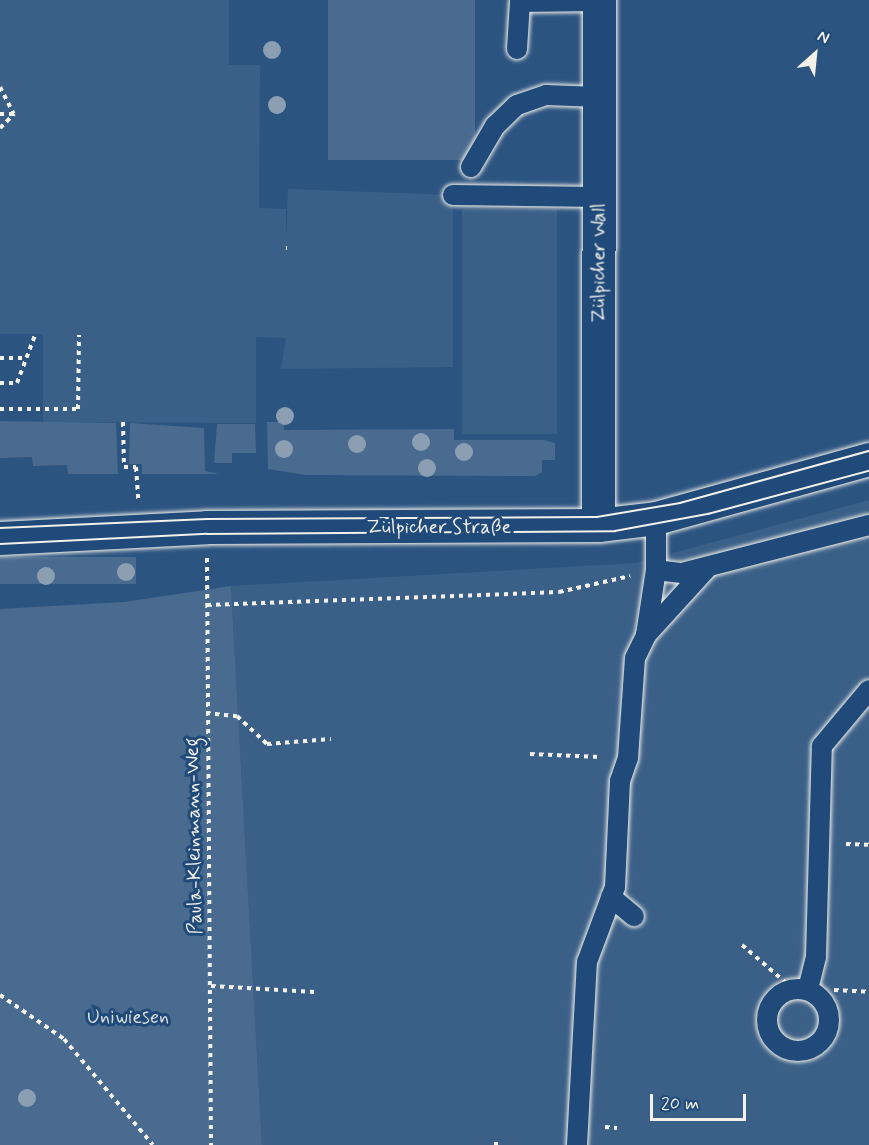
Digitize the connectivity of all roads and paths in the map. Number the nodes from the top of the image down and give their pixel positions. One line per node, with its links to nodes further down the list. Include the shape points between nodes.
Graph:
1 (599, 0): 2 (lane, via 520,2); 4 (street, Zülpicher Wall)
2 (517, 49)
3 (0, 87): 6 (path)
4 (599, 97): 8 (lane, via 546,95 517,105 495,126); 10 (street, Zülpicher Wall)
5 (0, 114): 6 (path)
6 (14, 114): 7 (path)
7 (0, 128)
8 (471, 167)
9 (453, 195): 10 (lane)
10 (599, 197): 20 (street, Zülpicher Wall)
11 (35, 334): 14 (path)
12 (79, 334): 16 (path, via 78,409)
13 (0, 358): 14 (path)
14 (27, 358): 15 (path, via 17,383)
15 (0, 383)
16 (0, 409)
17 (123, 422): 23 (path, via 124,467 136,467)
18 (869, 459): 19 (street, Zülpicher Straße)
19 (656, 518): 20 (street, Zülpicher Straße); 26 (lane)
20 (598, 525): 22 (street, Zülpicher Straße)
21 (869, 525): 25 (lane)
22 (207, 527): 23 (street, Zülpicher Straße); 27 (path, Paula-Kleinmann-Weg)
23 (139, 529): 24 (street, Zülpicher Straße)
24 (0, 538)
25 (707, 568): 26 (lane, via 682,573); 28 (lane)
26 (656, 570): 27 (path, via 559,592); 28 (lane)
27 (207, 605): 30 (path, Paula-Kleinmann-Weg)
28 (646, 635): 33 (lane, via 635,658)
29 (869, 690): 38 (lane, via 822,746 816,956)
30 (206, 713): 31 (path, via 237,716 267,744); 37 (path, Paula-Kleinmann-Weg)
31 (331, 739)
32 (530, 754): 33 (path)
33 (628, 758): 34 (lane, via 620,781)
34 (611, 897): 35 (lane); 45 (lane, via 587,962)
35 (634, 916)
36 (742, 945): 38 (path)
37 (211, 986): 40 (path); 44 (path, Paula-Kleinmann-Weg)
38 (800, 989)
39 (858, 991): 41 (path)
40 (315, 992)
41 (869, 992)
42 (0, 995): 43 (path, via 64,1039)
43 (153, 1145)
44 (211, 1145)
45 (577, 1145)

